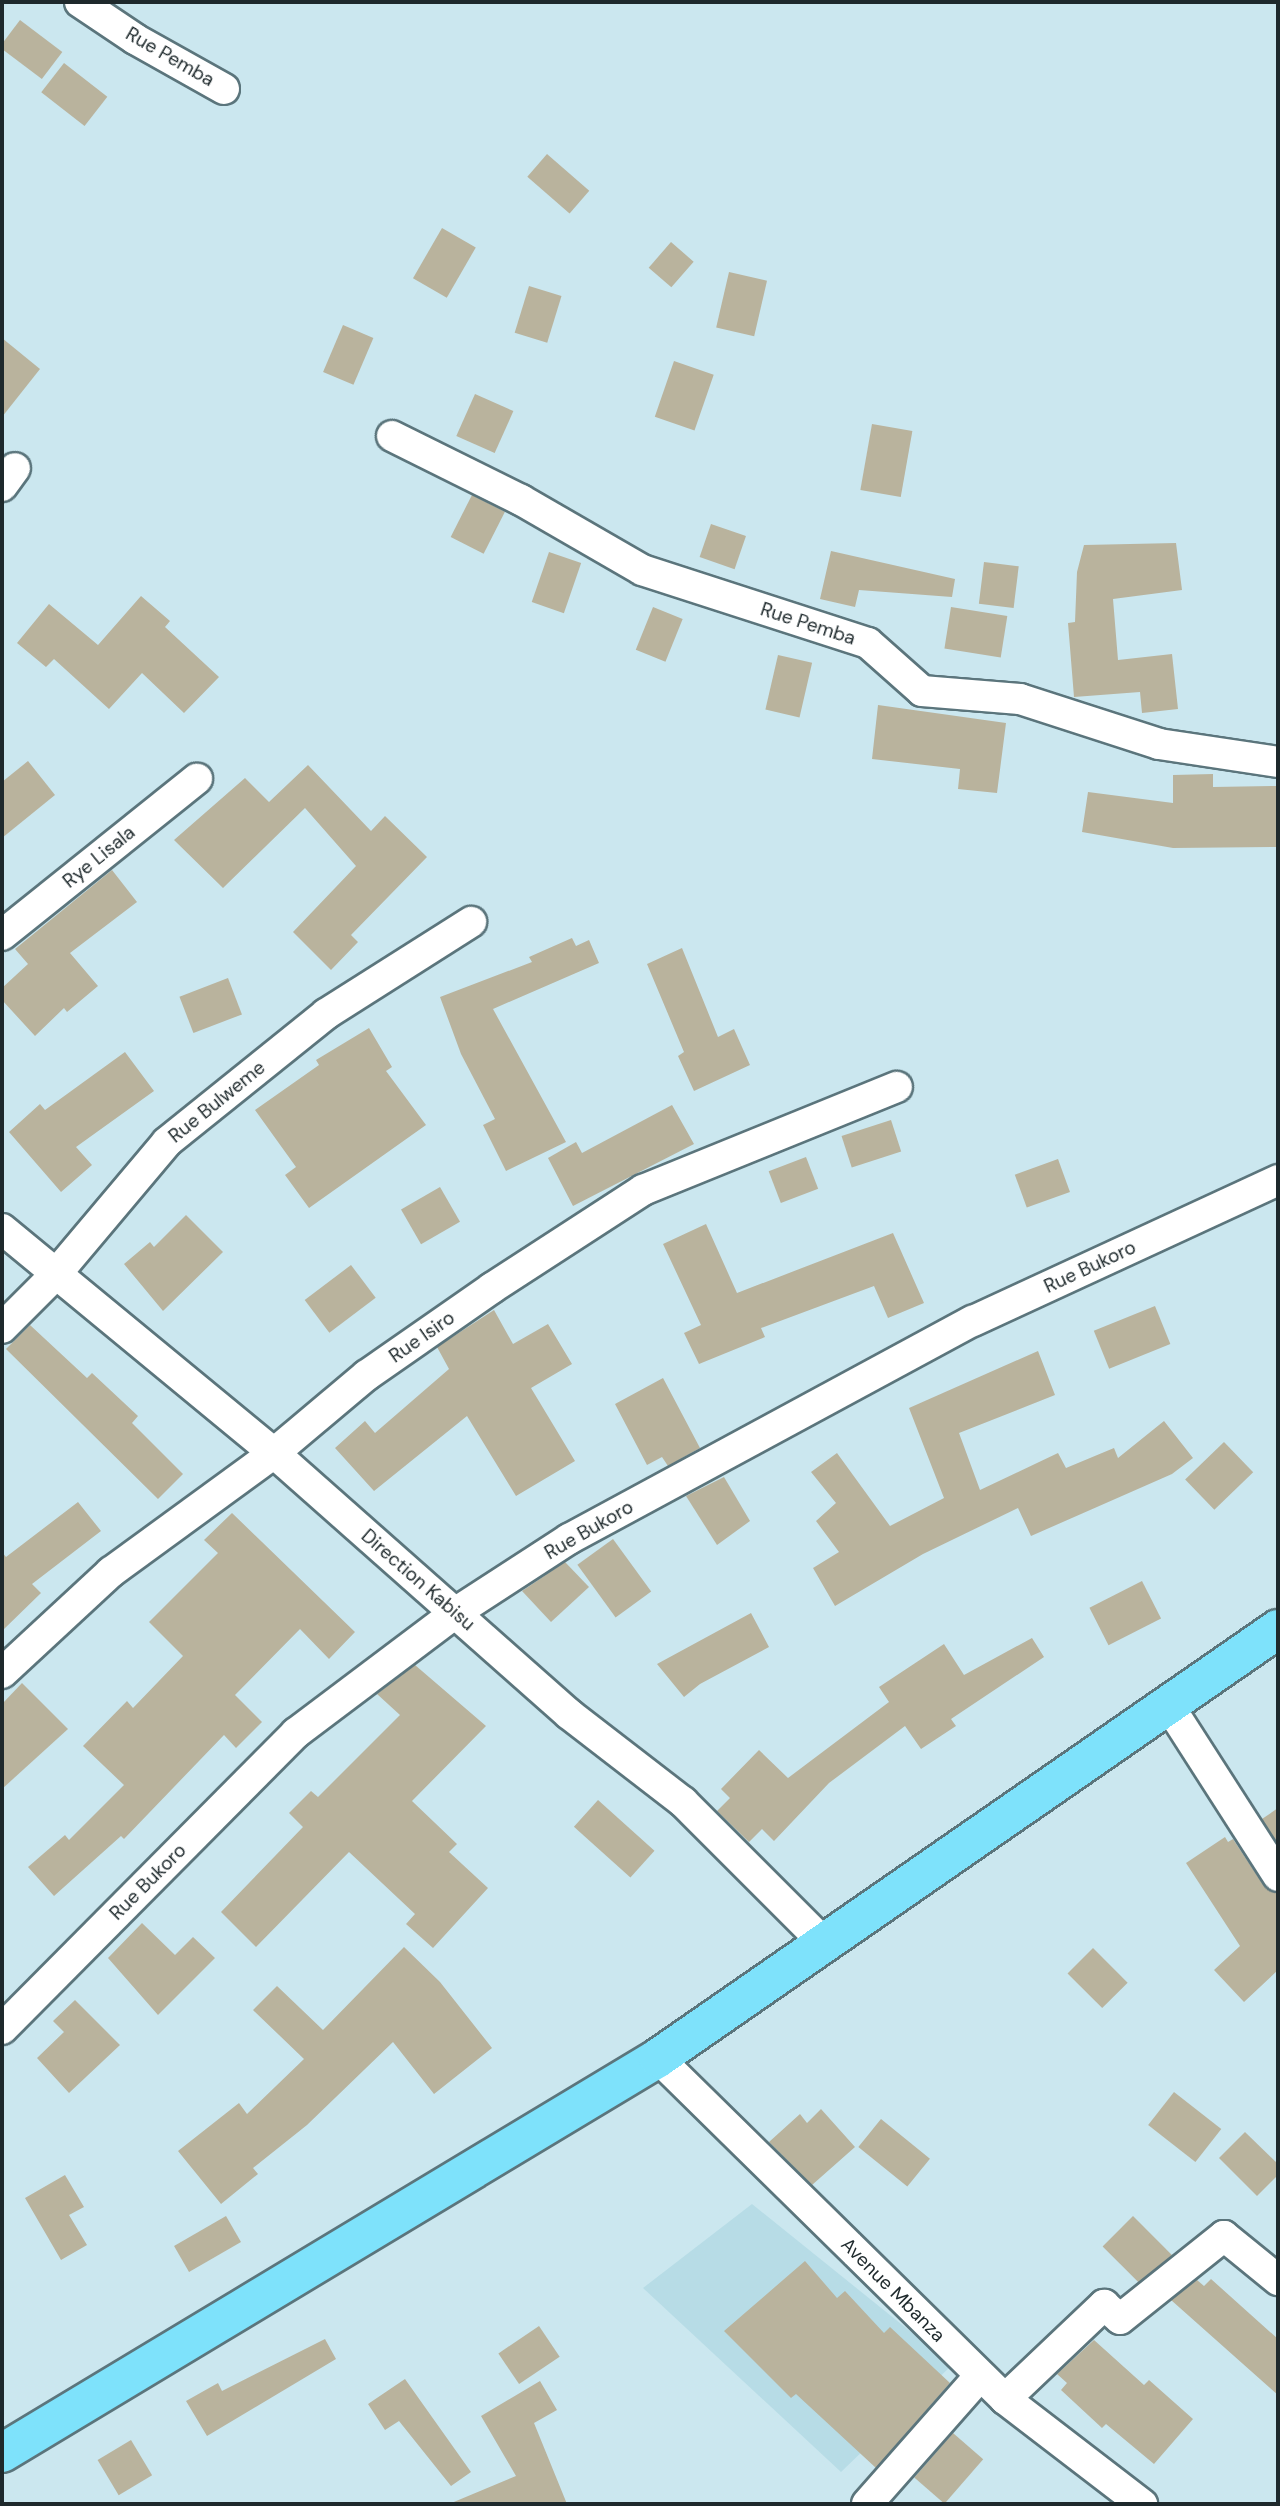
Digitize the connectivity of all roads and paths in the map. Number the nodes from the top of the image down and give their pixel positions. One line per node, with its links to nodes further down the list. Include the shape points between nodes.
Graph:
1 (80, 2): 2 (street, Rue Pemba)
2 (224, 89)
3 (392, 436): 4 (street, Rue Pemba, via 521,500 642,570 868,643 922,691 1020,699 1159,744)
4 (1278, 762)
5 (197, 779): 7 (street, Rye Lisala)
6 (471, 922): 11 (street, Rue Bulweme, via 326,1014 167,1142)
7 (2, 935)
8 (897, 1087): 13 (street, Rue Isiro, via 643,1190 378,1367)
9 (1278, 1180): 14 (street, Rue Bukoro, via 973,1321 569,1539)
10 (2, 1229): 11 (street, Direction Kabisu)
11 (56, 1274): 12 (street, Rue Bulweme); 13 (street, Direction Kabisu)
12 (2, 1328)
13 (274, 1453): 14 (street, Direction Kabisu); 16 (street, Rue Isiro, via 111,1572)
14 (455, 1613): 19 (street, Direction Kabisu, via 569,1714 683,1802); 20 (street, Rue Bukoro, via 296,1733)
15 (1278, 1629): 17 (highway)
16 (2, 1673)
17 (1169, 1706): 18 (street); 19 (highway)
18 (1278, 1876)
19 (823, 1942): 21 (highway)
20 (2, 2029)
21 (658, 2058): 23 (street, Avenue Mbanza); 25 (highway)
22 (1278, 2280): 24 (street, via 1224,2236 1120,2319 1104,2305)
23 (980, 2376): 24 (street, Avenue Mbanza); 26 (street)
24 (1005, 2399): 27 (street, Avenue Mbanza)
25 (2, 2453)
26 (867, 2504)
27 (1142, 2504)

